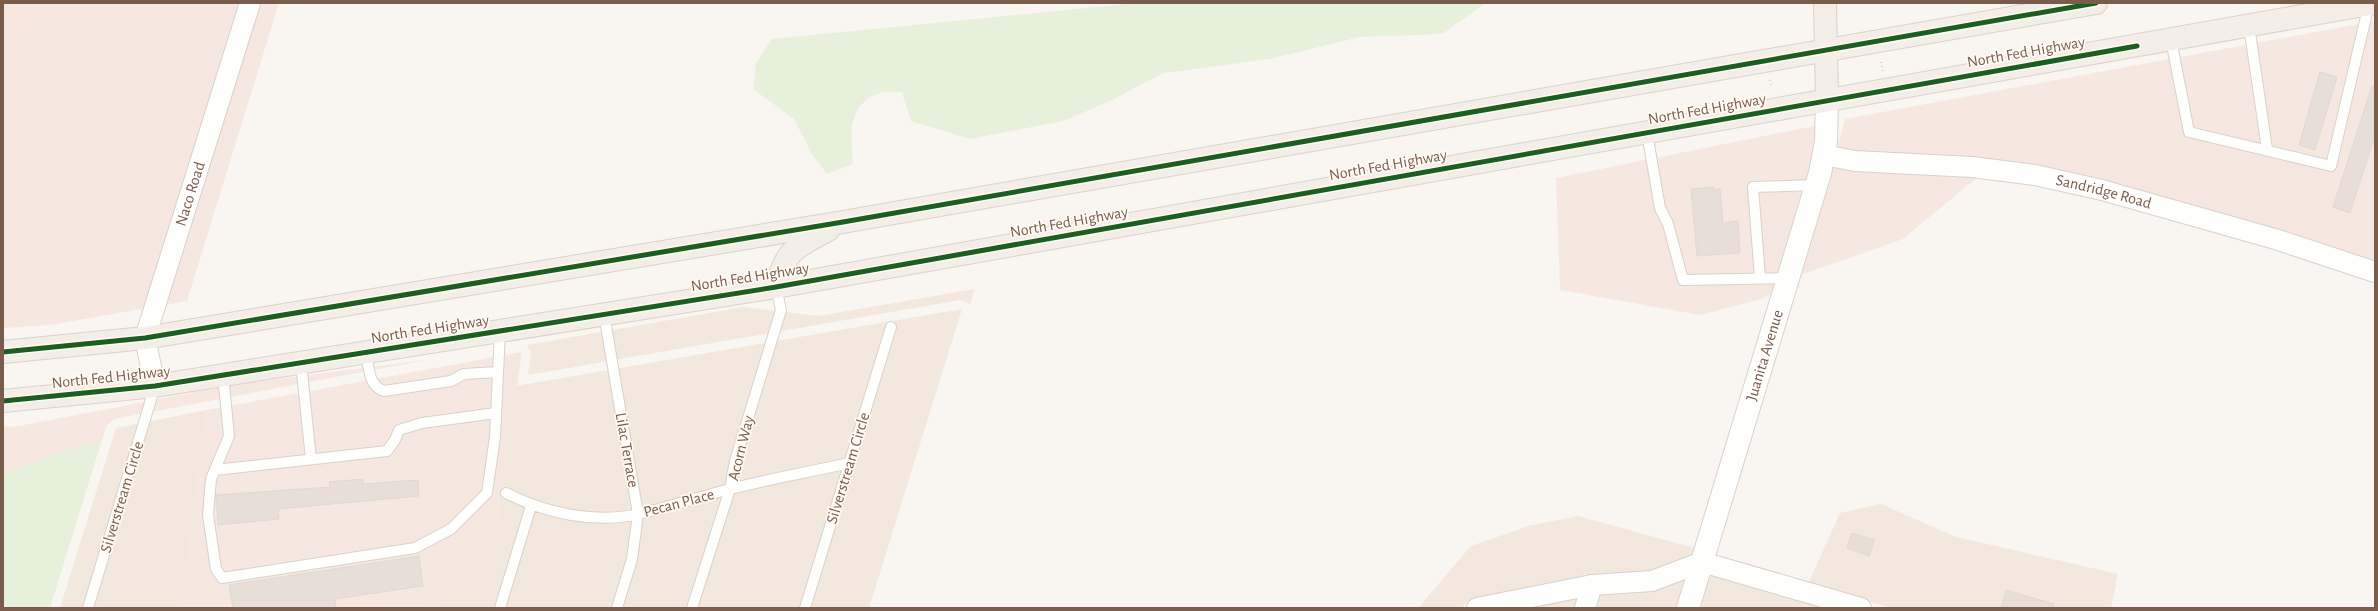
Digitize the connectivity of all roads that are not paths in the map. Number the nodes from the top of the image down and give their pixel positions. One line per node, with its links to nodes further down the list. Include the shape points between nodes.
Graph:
1 (250, 3): 21 (street, Naco Road)
2 (1825, 3): 7 (main road)
3 (2096, 3): 7 (main road)
4 (2372, 4): 5 (main road, North Fed Highway); 10 (lane, via 2332,166)
5 (2249, 26): 6 (main road, North Fed Highway); 10 (lane)
6 (2171, 40): 8 (main road, North Fed Highway); 10 (lane, via 2189,132)
7 (1826, 50): 8 (main road); 13 (main road)
8 (1827, 99): 9 (main road, North Fed Highway); 11 (street, Juanita Avenue)
9 (1647, 133): 15 (lane, via 1660,208 1668,224 1683,280); 17 (main road, North Fed Highway)
10 (2267, 149)
11 (1824, 155): 12 (street, Juanita Avenue); 14 (street, Sandridge Road, via 1855,161 1972,167 2035,175 2102,190 2275,239)
12 (1817, 185): 15 (lane, via 1753,187); 16 (street, Juanita Avenue)
13 (843, 222): 17 (main road, via 794,249 782,263); 21 (main road)
14 (2375, 272)
15 (1760, 278): 16 (lane)
16 (1790, 278): 37 (street, Juanita Avenue)
17 (776, 287): 18 (main road, North Fed Highway); 33 (lane, Acorn Way, via 781,310 735,460)
18 (604, 314): 20 (main road, North Fed Highway); 36 (lane, Lilac Terrace)
19 (891, 327): 31 (lane, Silverstream Circle)
20 (500, 331): 23 (main road, North Fed Highway); 25 (lane)
21 (145, 338): 22 (main road); 27 (street, Naco Road)
22 (3, 352)
23 (366, 352): 24 (main road, North Fed Highway); 25 (lane, via 372,381 377,388 384,391 451,381 464,374)
24 (301, 363): 26 (main road, North Fed Highway); 30 (lane)
25 (498, 372): 29 (lane)
26 (223, 375): 27 (main road, North Fed Highway); 32 (lane, via 229,436)
27 (155, 386): 28 (main road, North Fed Highway); 39 (lane, Silverstream Circle)
28 (3, 401)
29 (496, 413): 30 (lane, via 422,423 399,430 387,451); 32 (lane, via 486,493 451,529 415,548 222,578 216,569 208,515 211,479)
30 (311, 459): 32 (lane)
31 (849, 463): 33 (lane, Pecan Place); 43 (lane, Silverstream Circle)
32 (215, 470)
33 (730, 489): 36 (lane, Pecan Place); 42 (lane, Acorn Way)
34 (506, 493): 35 (lane, Pecan Place)
35 (531, 506): 36 (lane, Pecan Place, via 551,511 612,518); 40 (lane)
36 (638, 514): 41 (lane, Lilac Terrace, via 632,559)
37 (1702, 562): 38 (street, via 1652,581); 46 (street, Juanita Avenue); 47 (street)
38 (1592, 585): 44 (street); 45 (street)
39 (88, 608)
40 (500, 608)
41 (617, 608)
42 (692, 608)
43 (805, 608)
44 (1477, 608)
45 (1586, 608)
46 (1688, 608)
47 (1861, 608)

